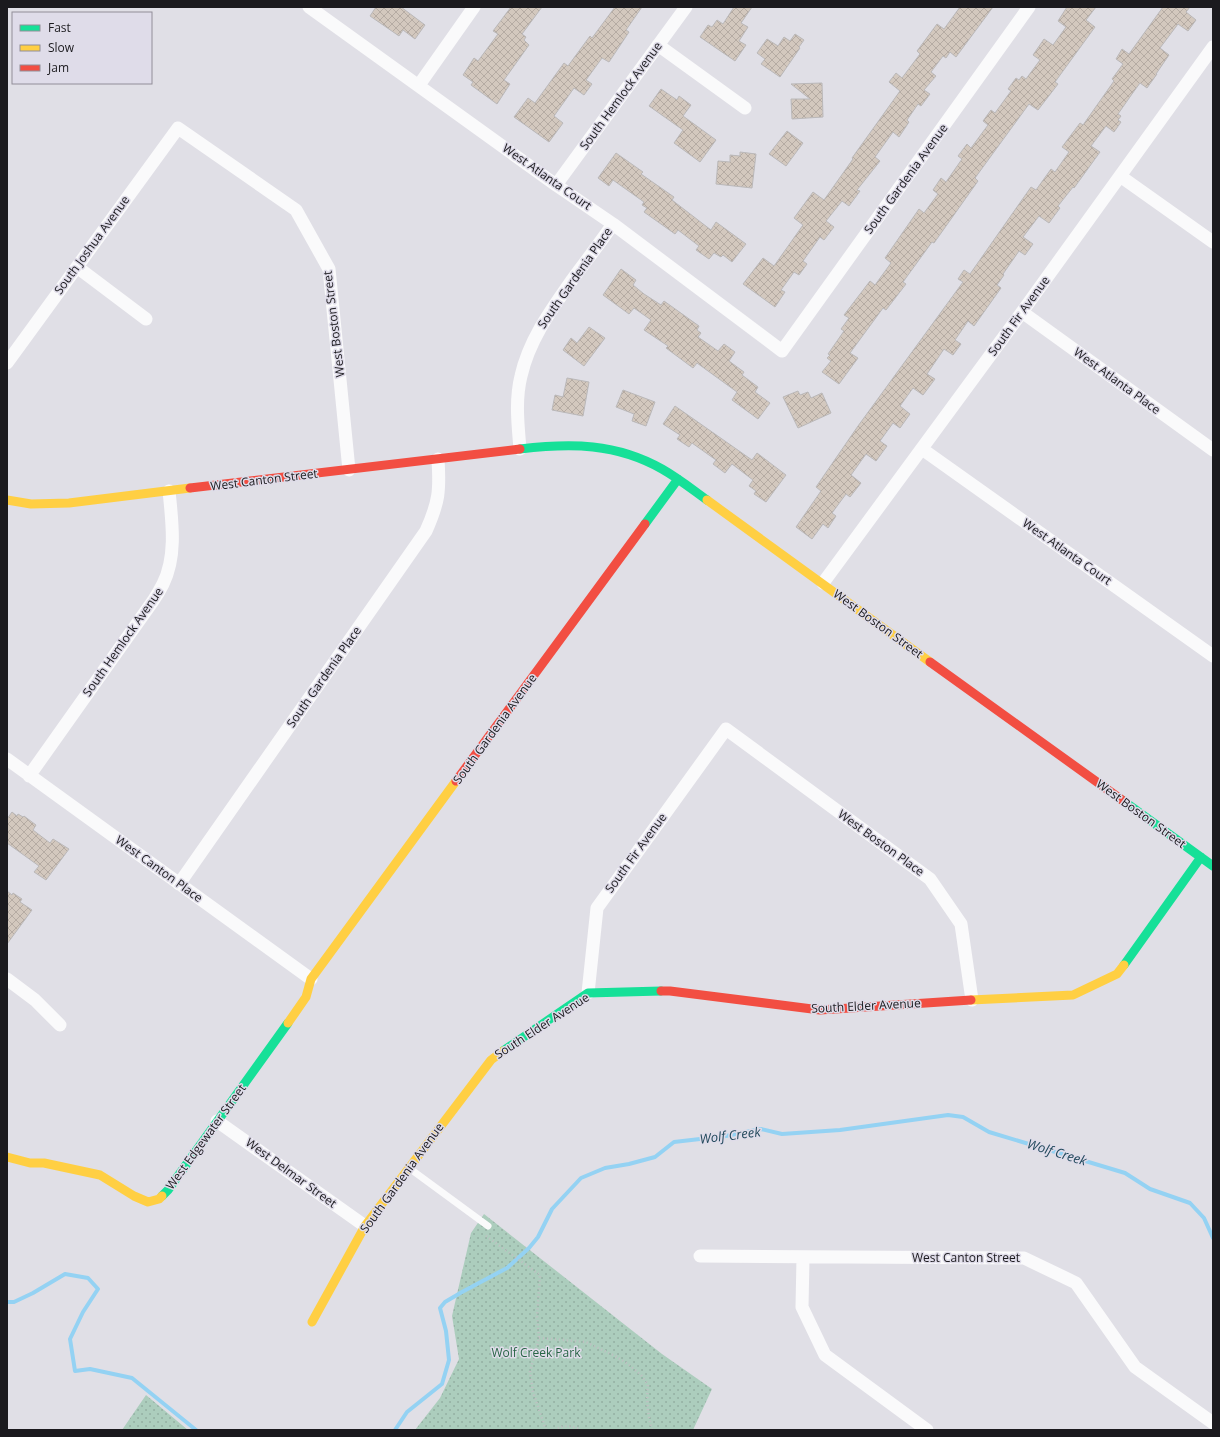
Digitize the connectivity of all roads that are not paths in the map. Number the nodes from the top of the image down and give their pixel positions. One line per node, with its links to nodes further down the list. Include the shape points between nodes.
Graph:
1 (309, 7): 7 (street, West Atlanta Court)
2 (474, 7): 7 (street)
3 (686, 7): 5 (street, South Hemlock Avenue)
4 (1029, 7): 17 (street, South Gardenia Avenue)
5 (658, 45): 8 (street); 11 (street, South Hemlock Avenue)
6 (1213, 47): 10 (street, South Fir Avenue)
7 (418, 85): 11 (street, West Atlanta Court)
8 (746, 108)
9 (178, 128): 14 (street, South Joshua Avenue); 23 (street, West Boston Street, via 296,210 329,269)
10 (1120, 176): 13 (street); 15 (street, South Fir Avenue)
11 (556, 185): 12 (street, West Atlanta Court)
12 (613, 224): 17 (street, West Atlanta Court); 19 (street, South Gardenia Place, via 554,305 539,328 527,354 520,377 518,401)
13 (1213, 242)
14 (77, 267): 16 (street); 18 (street, South Joshua Avenue)
15 (1022, 312): 20 (street, South Fir Avenue); 21 (street, West Atlanta Place)
16 (146, 319)
17 (782, 351)
18 (7, 363)
19 (520, 449): 22 (street, West Canton Street); 24 (street, West Boston Street, via 579,444 607,448 643,459)
20 (922, 449): 27 (street, South Fir Avenue); 28 (street, West Atlanta Court)
21 (1213, 450)
22 (438, 459): 23 (street, West Canton Street); 34 (street, South Gardenia Place, via 438,496 435,512 426,531)
23 (349, 470): 25 (street, West Canton Street)
24 (678, 479): 27 (street, West Boston Street); 35 (street, South Gardenia Avenue)
25 (169, 491): 26 (street, West Canton Street, via 69,504 31,504); 31 (street, South Hemlock Avenue, via 172,553 164,583)
26 (7, 500)
27 (823, 584): 32 (street, West Boston Street)
28 (1213, 656)
29 (726, 729): 37 (street, South Fir Avenue, via 597,908); 38 (street, West Boston Place, via 930,879 961,924)
30 (7, 759): 31 (street, West Canton Place)
31 (29, 776): 34 (street, West Canton Place)
32 (1201, 857): 33 (street, West Boston Street); 38 (street, South Elder Avenue, via 1117,974 1073,995)
33 (1213, 866)
34 (179, 884): 35 (street, West Canton Place)
35 (311, 979): 41 (street, West Edgewater Street, via 306,997)
36 (7, 980): 39 (street, via 35,1000)
37 (588, 993): 38 (street, South Elder Avenue, via 670,991 820,1010); 40 (street, South Elder Avenue, via 490,1060)
38 (972, 1000)
39 (60, 1025)
40 (446, 1119): 43 (street, South Gardenia Avenue)
41 (218, 1121): 42 (street, West Edgewater Street, via 168,1190 159,1199 148,1202 100,1176); 44 (street, West Delmar Street)
42 (7, 1157)
43 (408, 1168): 44 (street, South Gardenia Avenue); 45 (lane)
44 (365, 1226): 48 (street, South Gardenia Avenue)
45 (488, 1226)
46 (700, 1256): 47 (street, West Canton Street)
47 (803, 1258): 49 (street, West Canton Street, via 1024,1258 1076,1283 1135,1367); 50 (street, via 802,1307 825,1355)
48 (312, 1322)
49 (1213, 1423)
50 (927, 1430)

